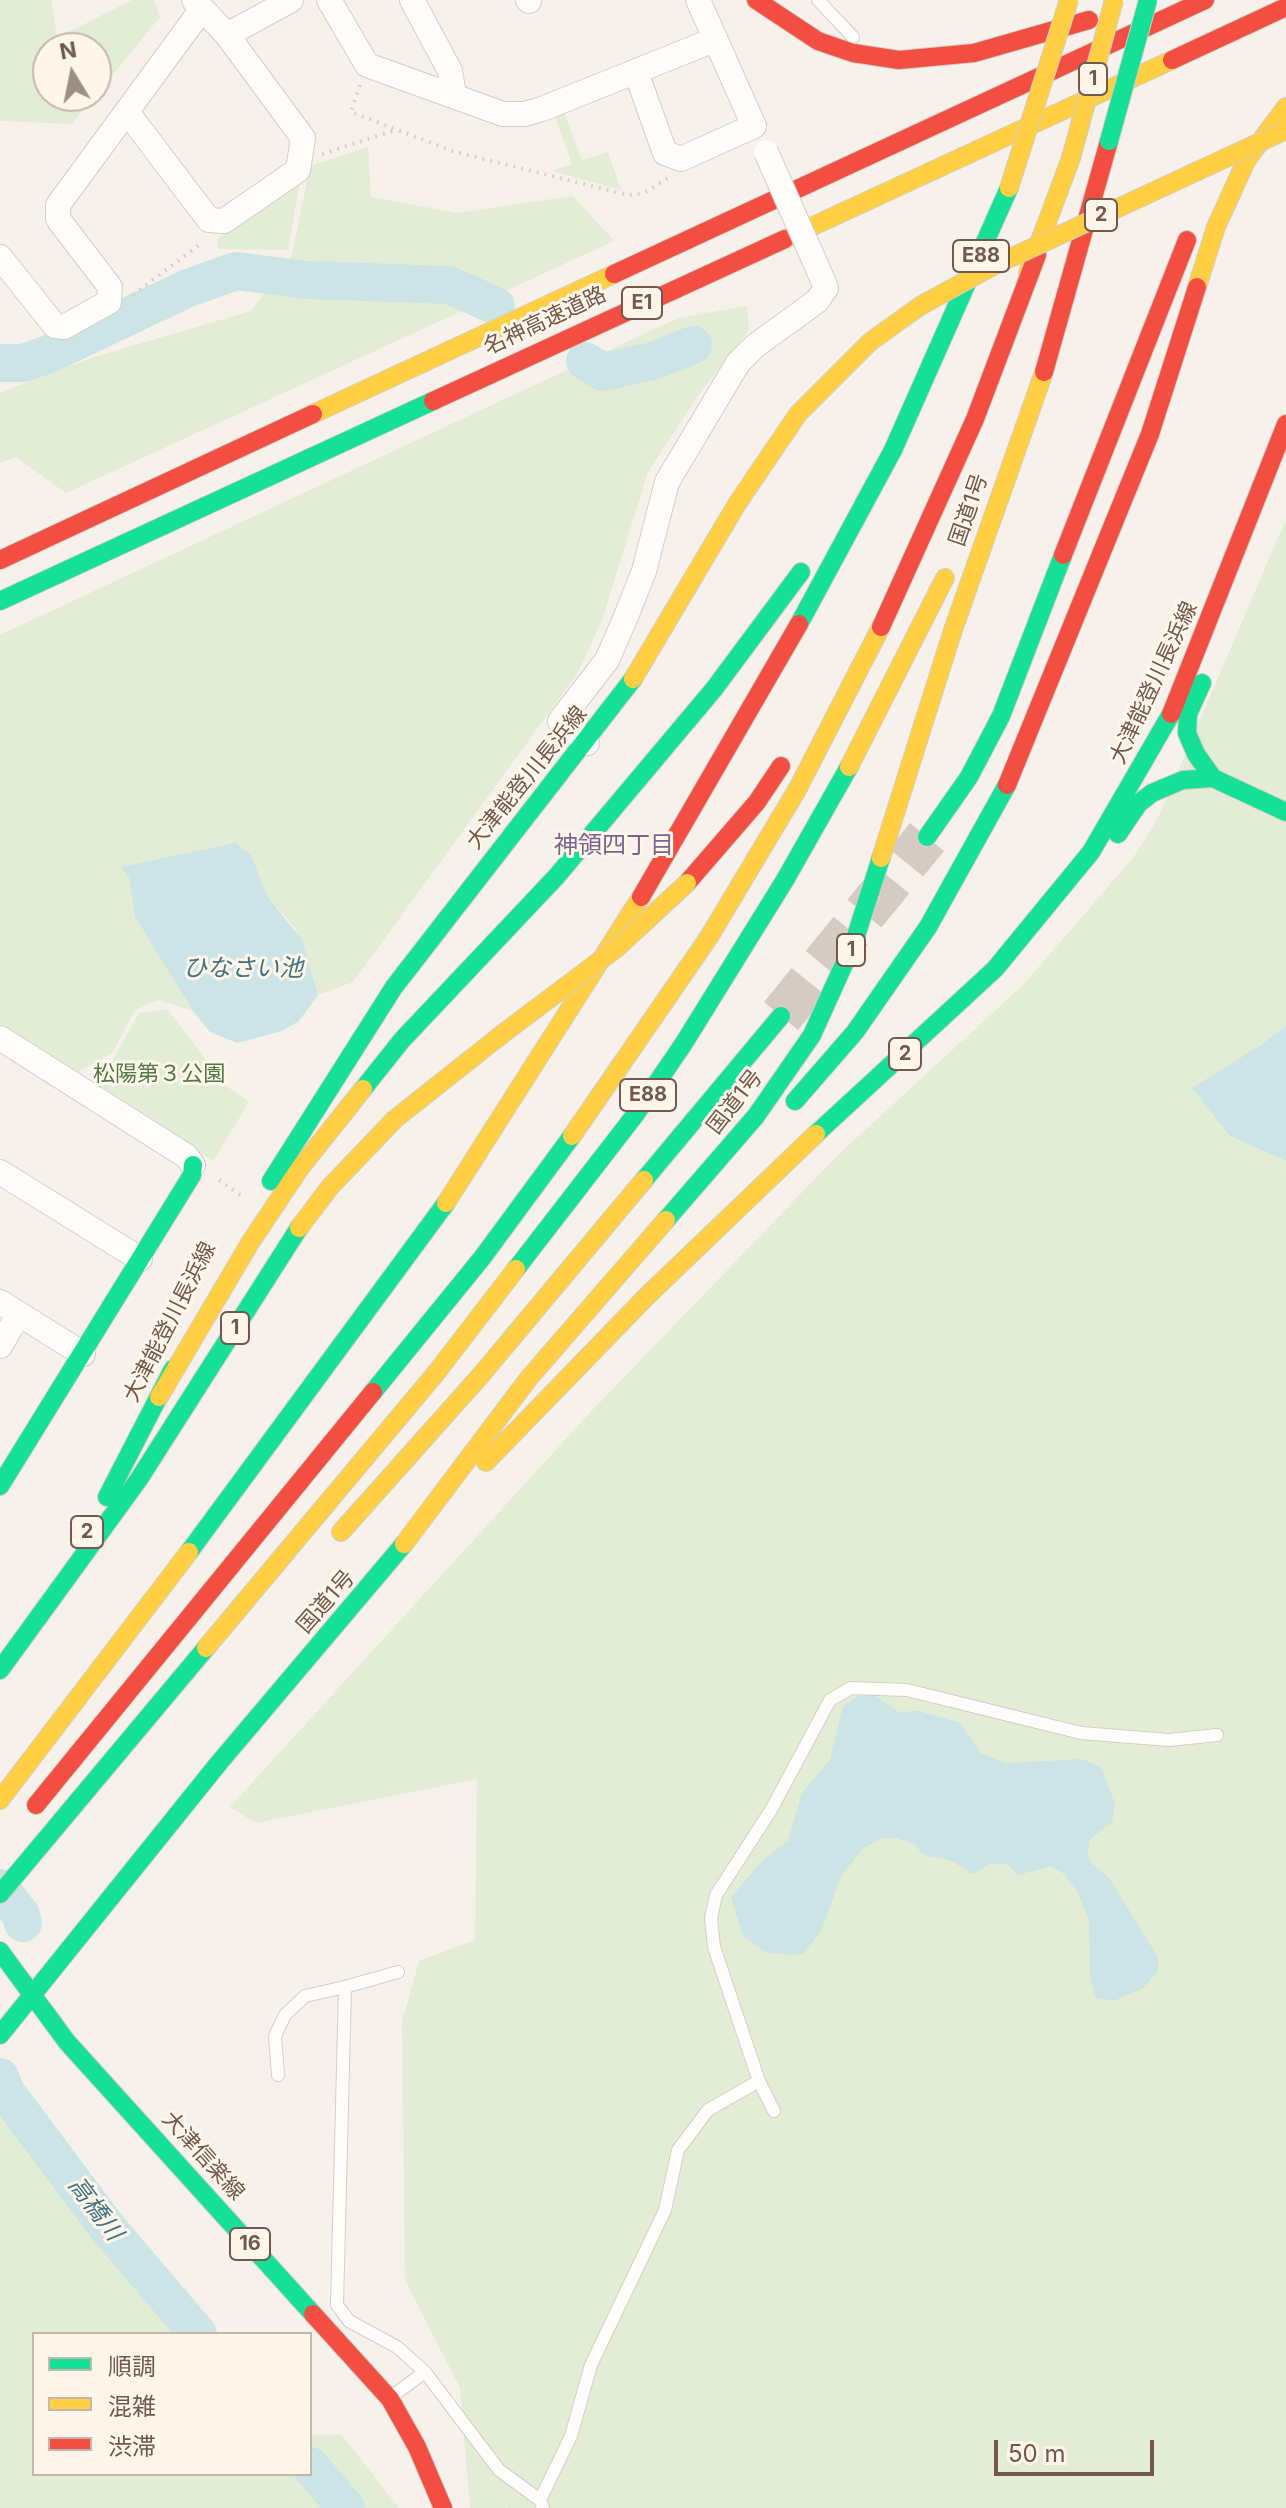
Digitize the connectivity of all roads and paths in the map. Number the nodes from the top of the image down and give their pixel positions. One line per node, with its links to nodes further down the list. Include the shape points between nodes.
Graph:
1 (291, 0): 14 (street)
2 (329, 0): 17 (street)
3 (412, 0): 19 (street, via 450,71)
4 (698, 0): 15 (street)
5 (756, 0): 16 (main road, via 818,41)
6 (818, 0): 16 (lane)
7 (1069, 0): 32 (main road, E88, bridge, via 1009,188)
8 (1114, 0): 29 (main road, 国道1号 / 1, bridge, via 1071,158)
9 (1136, 0): 16 (main road, via 1038,37 974,53 934,59)
10 (1148, 0): 27 (main road, 国道1号 / 1, bridge)
11 (1205, 0): 35 (main road, 名神高速道路 / E1)
12 (198, 4): 14 (street); 21 (street)
13 (1286, 7): 38 (main road, 名神高速道路 / E1)
14 (227, 35): 25 (street, via 303,138)
15 (714, 40): 18 (street); 22 (street)
16 (872, 57)
17 (367, 65): 19 (street); 23 (path, via 351,112)
18 (636, 72): 19 (street, via 525,114 503,114); 26 (street, via 665,153)
19 (454, 95)
20 (1286, 105): 44 (main road, via 1240,155 1198,221 1159,305 1001,716 969,777); 52 (main road, via 1246,161 1216,227 1150,434 1015,771 960,875 855,1032 776,1120)
21 (127, 112): 28 (street, via 209,220); 31 (street, via 58,205 58,219 110,287)
22 (754, 126): 26 (street); 40 (street, bridge, via 826,288 817,301 738,363 667,482 644,571 607,660 560,721)
23 (396, 130): 25 (path, via 317,156); 26 (path, via 452,151 628,195 644,193 682,169)
24 (1286, 130): 40 (main road, 大津能登川長浜線 / 2, bridge, via 993,266 920,306 870,342 798,414 737,504 630,685)
25 (300, 156): 28 (street, via 298,170)
26 (681, 159)
27 (1093, 195): 34 (main road); 52 (main road, 国道1号 / 1, via 1050,354 833,994 812,1035 756,1116)
28 (218, 222): 31 (path, via 212,236 126,300)
29 (1037, 255): 39 (main road, 国道1号 / 1, via 880,600); 63 (main road, E88, via 975,419 885,620 797,790 694,960 482,1258)
30 (0, 257): 31 (street, via 55,326 64,327)
31 (109, 302)
32 (950, 323): 55 (main road, via 877,457 714,689 556,877 402,1040 324,1136 250,1243); 61 (main road, E88, via 893,450 757,702 570,1010 442,1209 350,1337)
33 (1286, 424): 37 (main road, 大津能登川長浜線 / 2)
34 (972, 519)
35 (0, 560)
36 (953, 560): 64 (main road, E88, via 827,808 739,957 635,1115 436,1373)
37 (1222, 592): 42 (main road, via 1216,638 1188,714 1187,733); 45 (main road, 大津能登川長浜線 / 2, via 1158,741)
38 (0, 601)
39 (809, 725)
40 (587, 743): 55 (main road, 大津能登川長浜線 / 2, via 443,921 348,1055 257,1205)
41 (794, 747): 59 (main road, 1, bridge, via 757,802 687,883 618,947 395,1119 330,1187 139,1479)
42 (1213, 778): 43 (main road); 45 (main road, via 1183,780 1152,793 1099,855)
43 (1286, 812)
44 (927, 837)
45 (1068, 882): 58 (main road, 大津能登川長浜線 / 2, via 995,969 647,1296)
46 (781, 1016): 57 (main road, E88, via 481,1375)
47 (0, 1038): 48 (street)
48 (193, 1165): 50 (main road, via 192,1175)
49 (0, 1172): 50 (street)
50 (140, 1259): 54 (main road)
51 (10, 1308): 53 (street); 54 (street)
52 (581, 1316): 58 (main road, 国道1号 / 1, via 459,1466)
53 (0, 1346)
54 (83, 1354): 56 (main road)
55 (159, 1397): 59 (main road, 大津能登川長浜線 / 2, via 72,1559)
56 (0, 1486)
57 (329, 1546)
58 (376, 1581): 70 (main road, 国道1号 / 1, via 218,1764)
59 (3, 1666)
60 (1217, 1735): 73 (lane, via 1169,1740 1081,1733 907,1690 851,1688 830,1700 771,1810 716,1895 711,1918 714,1947)
61 (0, 1800)
62 (99, 1806): 64 (main road, E88)
63 (20, 1825)
64 (20, 1883): 65 (main road, E88); 66 (main road)
65 (0, 1894)
66 (0, 1917)
67 (0, 1951): 70 (main road)
68 (398, 1972): 69 (lane)
69 (345, 1987): 72 (lane, via 305,1996 285,2015 275,2036); 75 (lane, via 337,2305 349,2321 397,2347)
70 (32, 1995): 71 (main road, 国道1号 / 1); 76 (main road, 大津信楽線 / 16, via 67,2042)
71 (0, 2035)
72 (278, 2075)
73 (759, 2081): 74 (lane); 77 (lane, via 708,2110 678,2150 665,2210 591,2365 571,2436)
74 (774, 2111)
75 (425, 2372): 76 (lane); 77 (lane, via 499,2470)
76 (390, 2399): 78 (main road, 大津信楽線 / 16)
77 (541, 2504)
78 (443, 2508)

